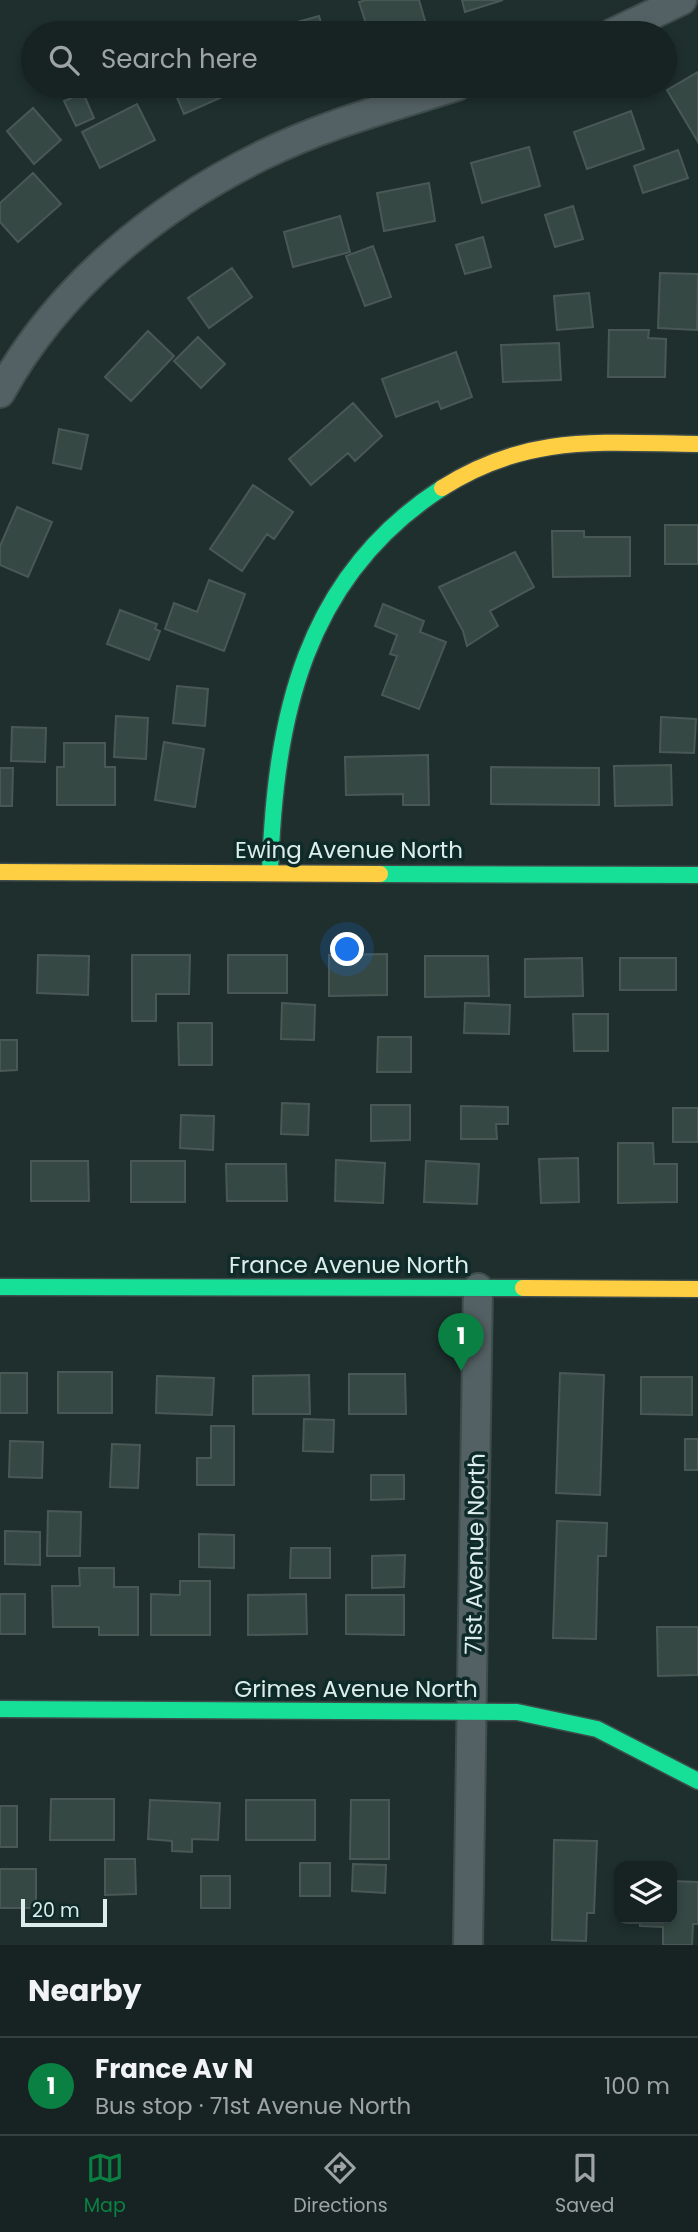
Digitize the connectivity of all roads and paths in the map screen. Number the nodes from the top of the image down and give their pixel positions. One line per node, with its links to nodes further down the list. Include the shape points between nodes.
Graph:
1 (682, 0): 2 (street)
2 (638, 21)
3 (420, 98): 4 (street, via 263,155 188,195 120,248 59,308)
4 (0, 393)
5 (698, 444): 7 (street, via 592,443 536,448 484,465 435,490 391,522 354,563 324,608 296,675 277,756)
6 (0, 872): 7 (street, Ewing Avenue North)
7 (270, 872): 8 (street, Ewing Avenue North)
8 (698, 875)
9 (0, 1287): 10 (street, France Avenue North)
10 (478, 1288): 11 (street, France Avenue North); 13 (street, 71st Avenue North)
11 (698, 1289)
12 (0, 1709): 13 (street, Grimes Avenue North)
13 (473, 1712): 14 (street, Grimes Avenue North, via 517,1712 597,1729); 15 (street, 71st Avenue North)
14 (698, 1780)
15 (468, 1945)

